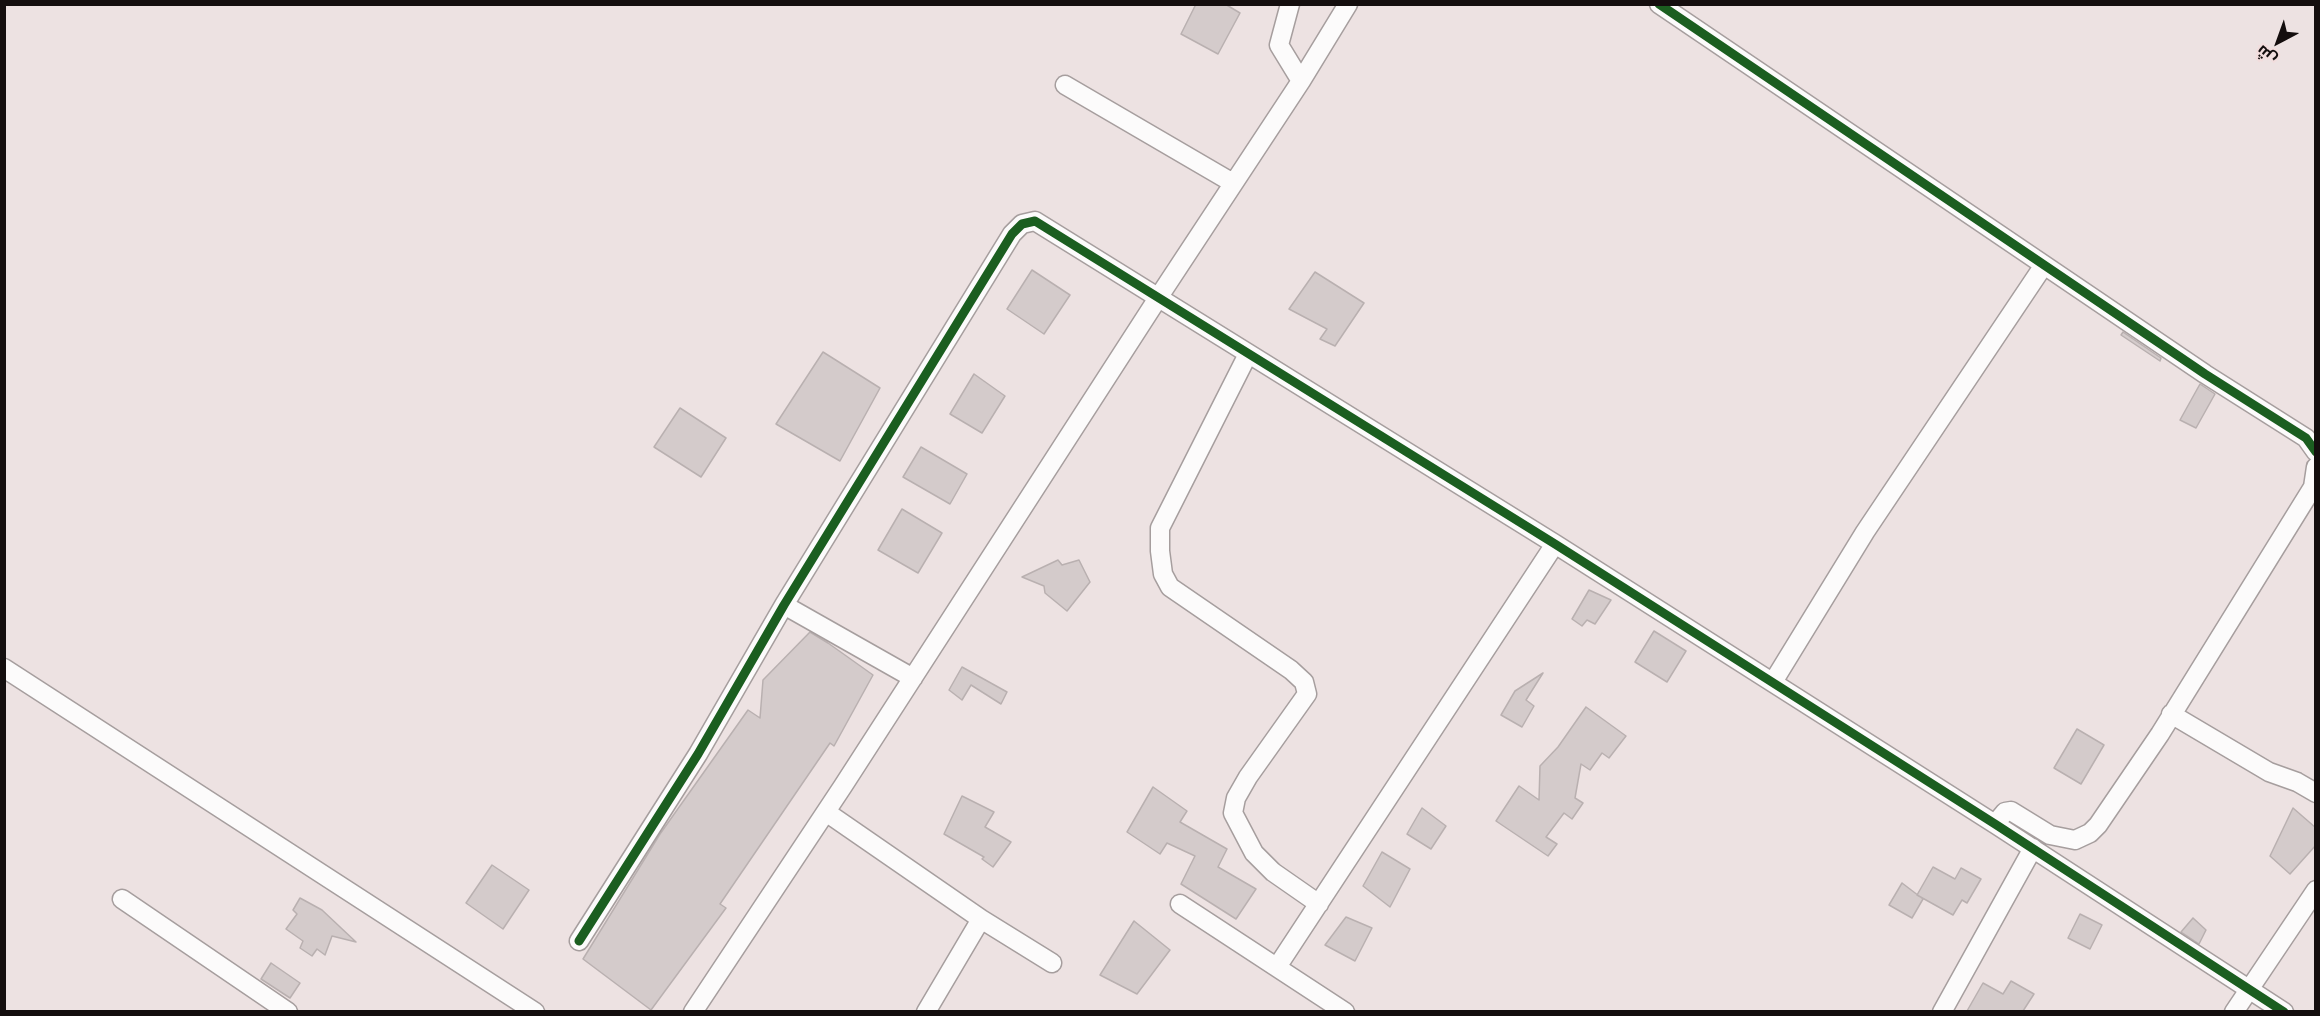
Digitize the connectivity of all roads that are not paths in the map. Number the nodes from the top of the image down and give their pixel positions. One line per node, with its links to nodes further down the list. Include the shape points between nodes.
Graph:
1 (1290, 4): 4 (street, via 1278,45)
2 (1347, 4): 4 (street)
3 (1659, 4): 7 (street)
4 (1301, 81): 6 (street)
5 (1065, 85): 6 (street)
6 (1233, 183): 8 (street)
7 (2044, 265): 10 (street, via 2306,438); 16 (street, via 1865,532)
8 (1158, 298): 9 (street); 13 (street, via 1035,221 1022,224 1012,234); 15 (street)
9 (1248, 354): 12 (street); 25 (street, via 1160,528 1163,574 1170,587 1304,682 1307,694 1248,777 1233,813 1254,853 1273,872)
10 (2316, 452)
11 (2316, 467): 17 (street, via 2313,487)
12 (1555, 544): 16 (street); 25 (street)
13 (784, 605): 15 (street); 27 (street, via 698,754)
14 (4, 668): 32 (street)
15 (913, 678): 19 (street)
16 (1773, 682): 20 (street)
17 (2172, 714): 18 (street, via 2260,767); 20 (street, via 2090,833 2075,840 2050,836 2011,811 2005,812)
18 (2316, 793)
19 (826, 812): 26 (street); 33 (street)
20 (1995, 824): 21 (street)
21 (2033, 848): 30 (street); 36 (street)
22 (2316, 890): 30 (street)
23 (122, 899): 31 (street)
24 (1180, 904): 29 (street)
25 (1319, 904): 29 (street)
26 (981, 919): 28 (street); 34 (street)
27 (579, 941)
28 (1052, 963)
29 (1277, 967): 35 (street)
30 (2248, 989): 37 (street); 38 (street)
31 (288, 1011)
32 (535, 1011)
33 (693, 1011)
34 (926, 1011)
35 (1345, 1011)
36 (1942, 1011)
37 (2234, 1011)
38 (2284, 1011)

